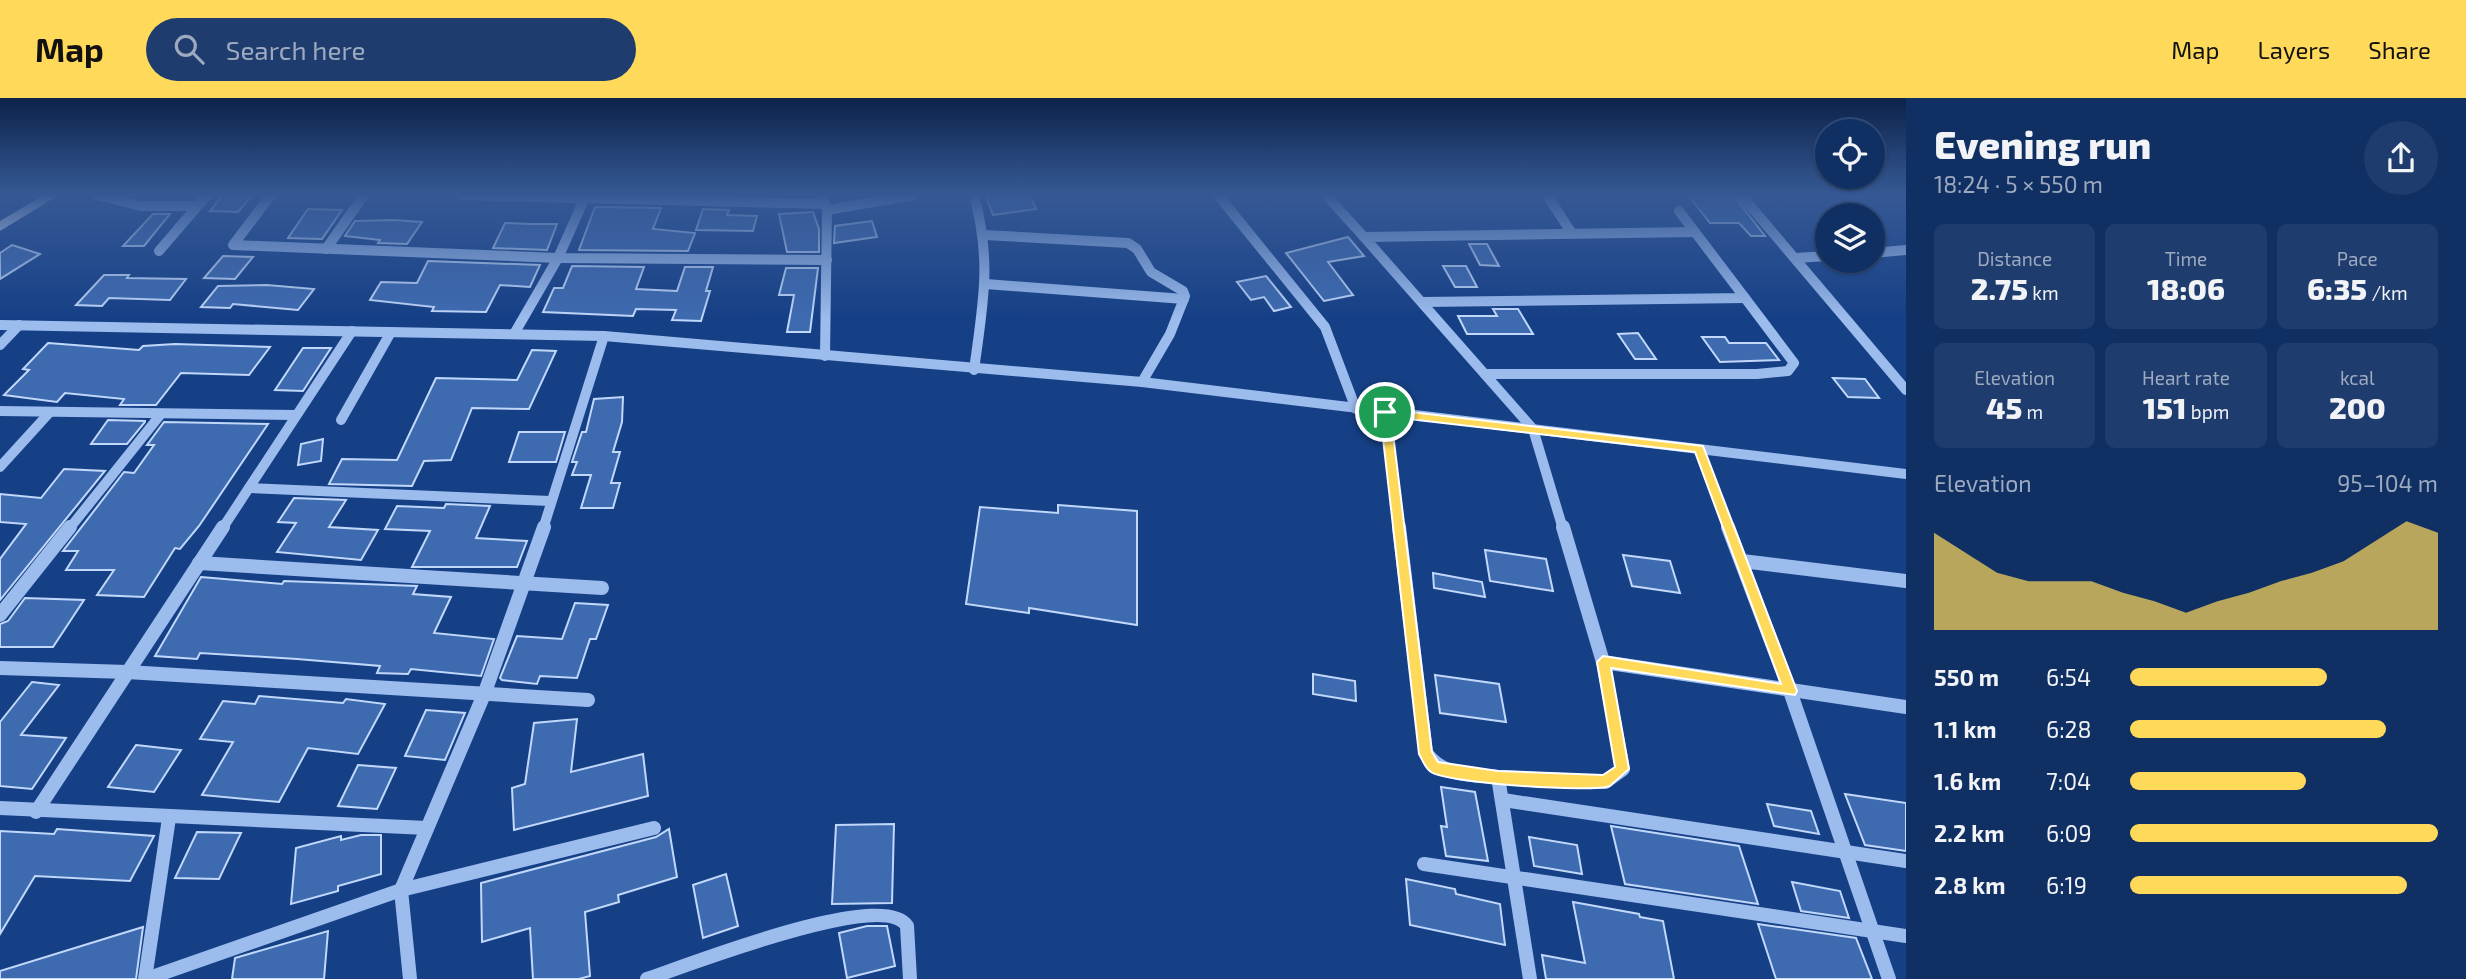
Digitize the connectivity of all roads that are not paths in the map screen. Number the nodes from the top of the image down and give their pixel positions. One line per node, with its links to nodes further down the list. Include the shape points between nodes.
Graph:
1 (172, 236): 15 (street)
2 (240, 236): 13 (street, via 233,245)
3 (335, 236): 13 (street)
4 (567, 236): 17 (street)
5 (826, 236): 20 (street)
6 (985, 236): 21 (street)
7 (1005, 236): 23 (street, via 1128,243 1138,249 1151,272 1183,292)
8 (1251, 236): 37 (street, via 1325,327)
9 (1401, 236): 12 (street)
10 (1698, 236): 22 (street)
11 (1777, 236): 19 (street)
12 (1364, 237): 24 (street)
13 (326, 249): 17 (street)
14 (1906, 250): 16 (street)
15 (159, 251)
16 (1885, 252)
17 (558, 257): 20 (street); 29 (street)
18 (1815, 257): 19 (street)
19 (1796, 258): 36 (street)
20 (827, 260): 32 (street)
21 (986, 284): 23 (street); 33 (street)
22 (1745, 298): 24 (street); 34 (street, via 1788,352 1794,363 1788,371)
23 (1184, 299): 35 (street)
24 (1422, 302): 34 (street)
25 (0, 325): 26 (street)
26 (19, 325): 27 (street); 31 (street)
27 (352, 331): 28 (street); 42 (street)
28 (391, 332): 29 (street); 43 (street)
29 (514, 334): 30 (street)
30 (604, 336): 32 (street); 49 (street)
31 (0, 345)
32 (825, 356): 33 (street)
33 (974, 370): 35 (street)
34 (1485, 374): 44 (street)
35 (1142, 382): 37 (street)
36 (1906, 390)
37 (1356, 409): 40 (street)
38 (0, 411): 39 (street)
39 (50, 412): 41 (street); 46 (street)
40 (1385, 412): 44 (street); 63 (street, via 1426,754 1433,766 1445,771)
41 (161, 414): 42 (street); 55 (street)
42 (295, 415): 48 (street)
43 (341, 420)
44 (1533, 429): 45 (street); 56 (street)
45 (1699, 449): 47 (street); 50 (street)
46 (0, 467)
47 (1906, 474)
48 (249, 488): 49 (street); 51 (street)
49 (550, 501): 53 (street)
50 (1742, 561): 52 (street); 59 (street)
51 (199, 563): 53 (street); 58 (street)
52 (1906, 581)
53 (526, 584): 54 (street); 60 (street)
54 (602, 588)
55 (0, 615)
56 (1603, 662): 59 (street); 63 (street, via 1623,769 1605,782)
57 (0, 668): 58 (street)
58 (127, 672): 60 (street); 66 (street)
59 (1790, 691): 62 (street); 70 (street)
60 (485, 692): 61 (street); 68 (street)
61 (587, 700)
62 (1906, 707)
63 (1498, 777): 64 (street)
64 (1503, 800): 70 (street); 73 (street)
65 (0, 808): 66 (street)
66 (36, 812): 67 (street)
67 (169, 818): 68 (street); 77 (street)
68 (427, 828): 74 (street)
69 (654, 828): 74 (street)
70 (1845, 851): 71 (street); 75 (street)
71 (1906, 861)
72 (1424, 864): 73 (street)
73 (1515, 878): 75 (street); 81 (street)
74 (401, 890): 77 (street); 78 (street)
75 (1874, 932): 76 (street); 82 (street)
76 (1906, 936)
77 (146, 979)
78 (410, 979)
79 (648, 979): 80 (street, via 799,929 854,915 893,914 905,922 909,932)
80 (909, 979)
81 (1530, 979)
82 (1889, 979)

